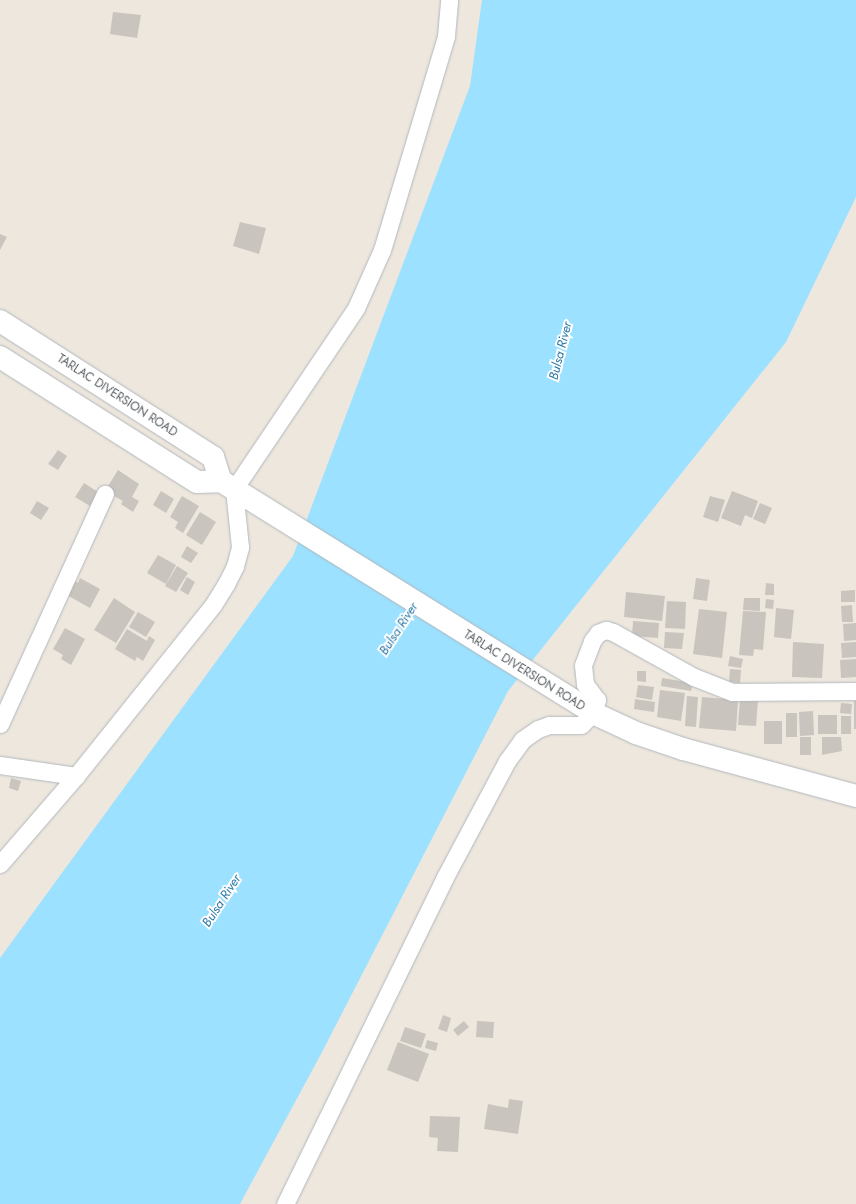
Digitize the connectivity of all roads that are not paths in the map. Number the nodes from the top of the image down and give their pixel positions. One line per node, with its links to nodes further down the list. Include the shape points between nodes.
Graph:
1 (449, 0): 4 (street, via 446,36 382,250 356,308)
2 (0, 321): 4 (main road, TARLAC DIVERSION ROAD, via 213,457)
3 (0, 357): 4 (main road, via 197,482)
4 (235, 489): 7 (main road, TARLAC DIVERSION ROAD); 10 (street, via 240,547 235,566 226,584 213,605)
5 (105, 494): 8 (street)
6 (856, 691): 7 (street, via 732,692 694,677 652,652 606,630 592,641 582,665 585,684 598,700)
7 (593, 713): 11 (main road, TARLAC DIVERSION ROAD, via 636,733 684,749); 13 (street, via 581,725 549,725 538,729 522,740 507,761 444,879)
8 (0, 724)
9 (0, 765): 10 (street)
10 (76, 776): 12 (street)
11 (856, 796)
12 (0, 864)
13 (286, 1204)

